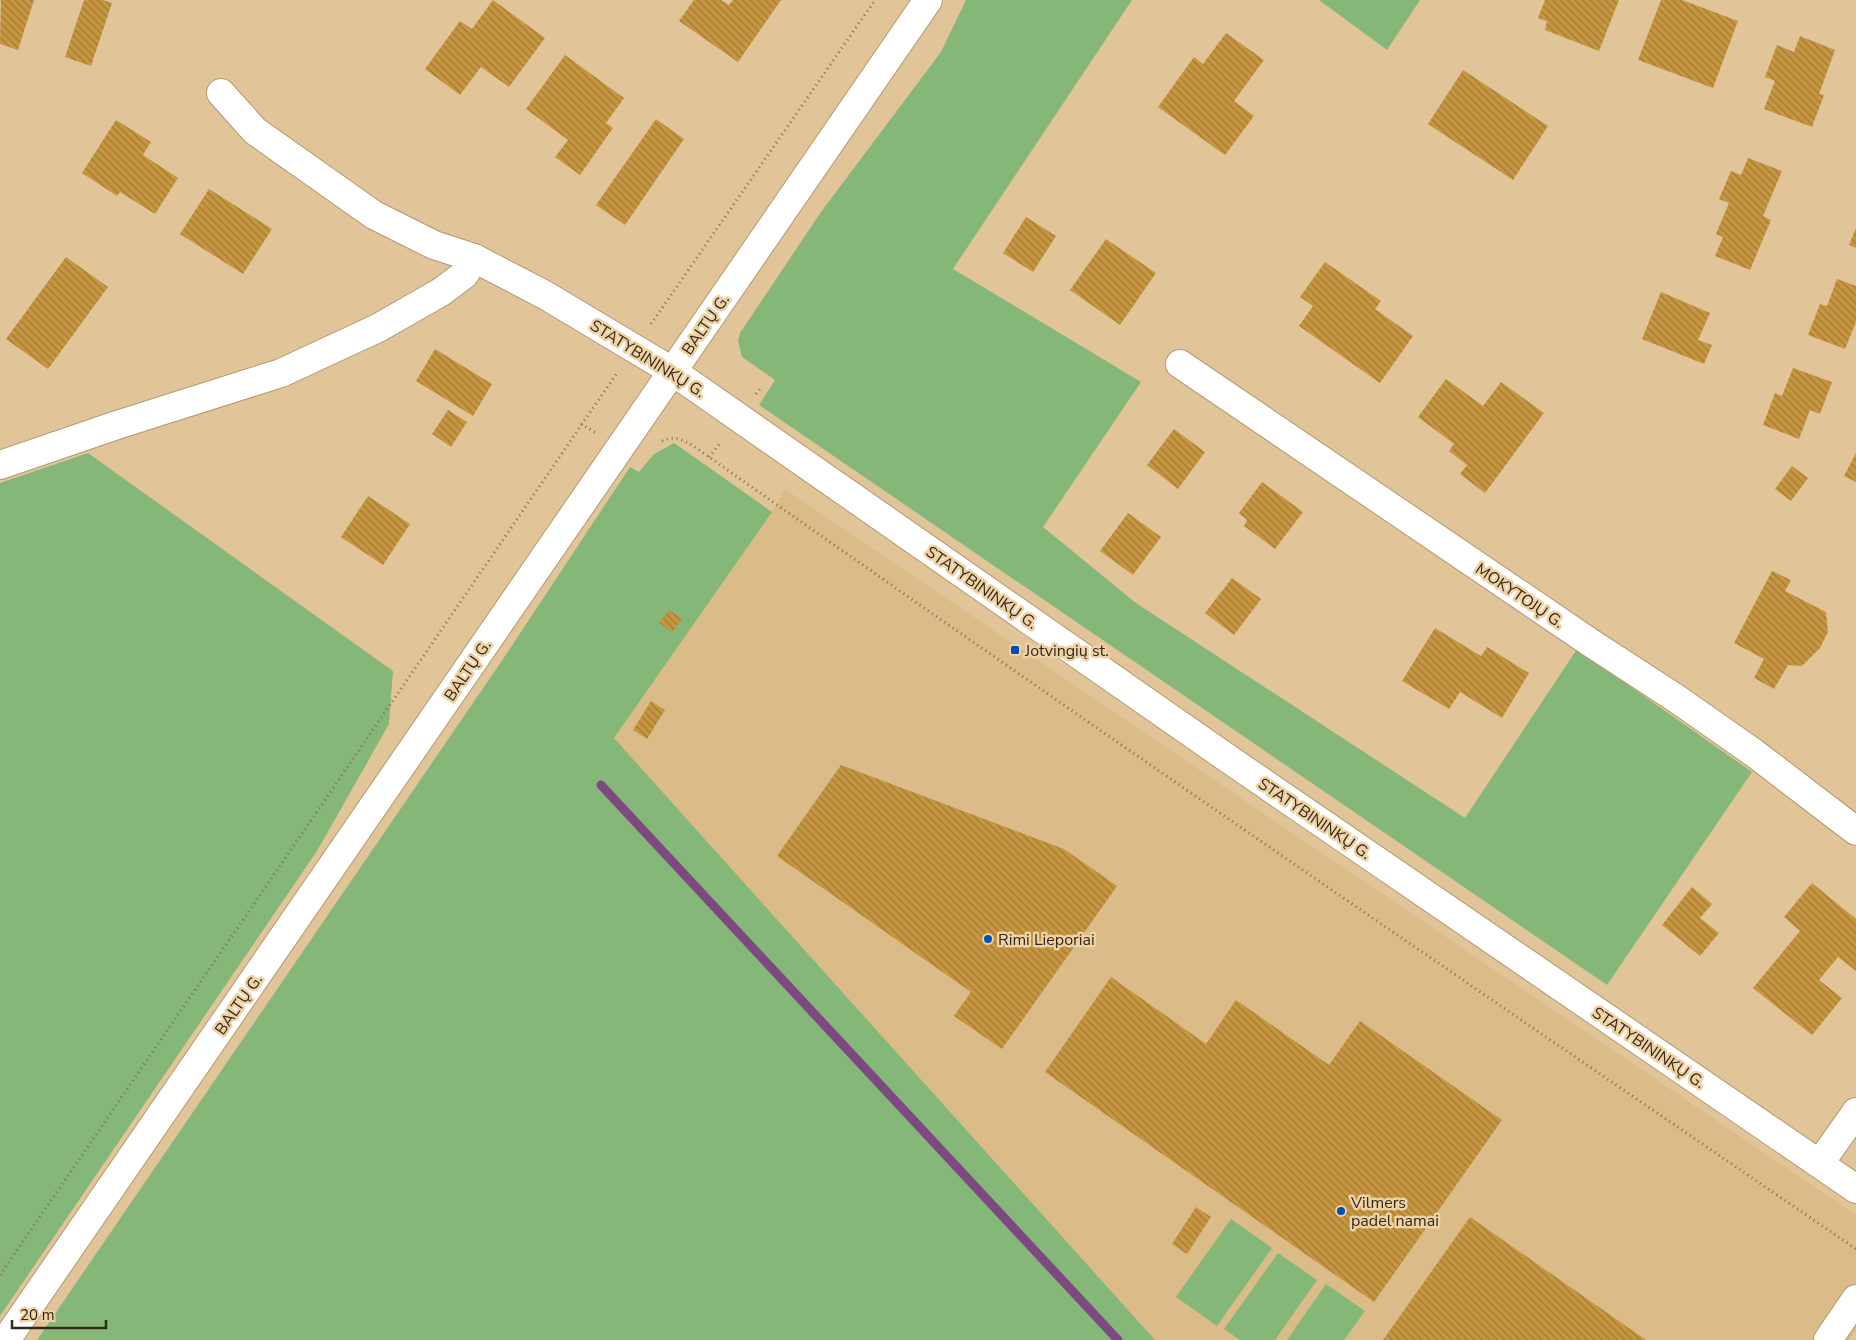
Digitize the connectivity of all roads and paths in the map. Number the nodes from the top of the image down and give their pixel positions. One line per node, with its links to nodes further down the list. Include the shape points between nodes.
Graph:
1 (875, 0): 5 (path)
2 (928, 0): 7 (main road, BALTŲ G.)
3 (222, 94): 4 (main road, STATYBININKŲ G., via 255,131 374,215 434,245)
4 (474, 258): 5 (main road, STATYBININKŲ G.); 9 (main road, via 465,274 441,292 378,328 281,373)
5 (635, 347): 7 (main road, STATYBININKŲ G.); 15 (path)
6 (1180, 364): 10 (main road, MOKYTOJŲ G., via 1677,699)
7 (672, 371): 12 (main road, STATYBININKŲ G., via 1230,760); 17 (main road, BALTŲ G.)
8 (660, 443): 14 (path, via 668,439 682,439 709,457 1208,805)
9 (0, 465)
10 (1856, 831)
11 (1856, 1112): 12 (main road)
12 (1820, 1163): 13 (main road, STATYBININKŲ G.)
13 (1856, 1189)
14 (1856, 1249)
15 (0, 1275)
16 (1856, 1299): 18 (main road)
17 (6, 1340)
18 (1828, 1340)

